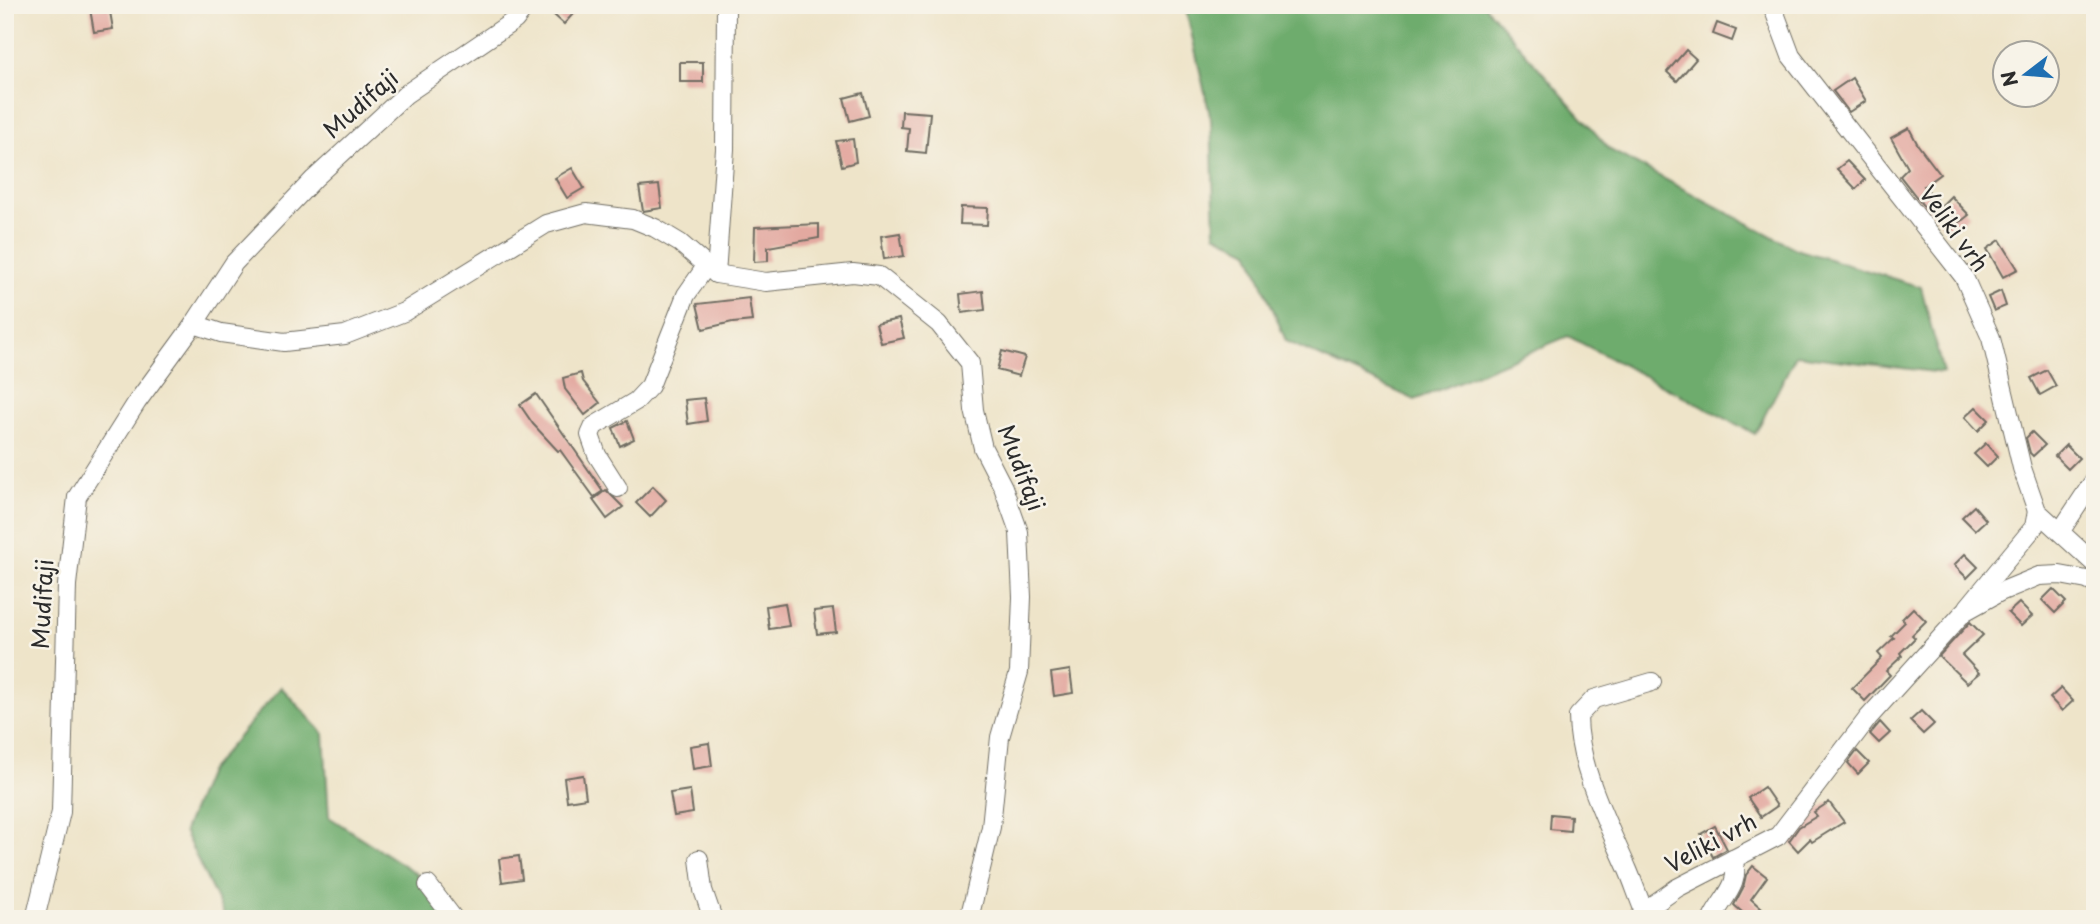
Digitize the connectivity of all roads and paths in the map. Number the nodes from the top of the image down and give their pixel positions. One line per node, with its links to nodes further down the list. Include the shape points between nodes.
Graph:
1 (527, 5): 5 (street, Mudifaji, via 515,20 406,94 314,179 234,263)
2 (726, 5): 4 (street, via 725,149)
3 (1772, 5): 8 (street, Veliki vrh, via 1791,56 1964,276 1991,338)
4 (712, 270): 5 (street, via 655,228 634,219 586,212 546,224 404,312 345,335 284,342 221,333); 7 (street, via 686,295 650,386 636,401 594,426 590,435); 21 (street, Mudifaji, via 766,282 853,273 879,275 939,324 970,363 983,449 1019,533 1022,597 1019,672 1000,737 991,827)
5 (194, 324): 18 (street, Mudifaji, via 137,402 77,497 67,585 61,812)
6 (2095, 479): 9 (street)
7 (618, 488)
8 (2037, 512): 9 (street); 12 (street, Veliki vrh, via 2034,527)
9 (2060, 532): 10 (street)
10 (2095, 564)
11 (2095, 584): 12 (street, Veliki vrh, via 2060,575 2039,576)
12 (1964, 612): 15 (street, Veliki vrh, via 1868,718 1778,836)
13 (1652, 682): 17 (street, via 1594,699 1578,716 1578,740)
14 (699, 859): 20 (street)
15 (1733, 859): 17 (street, Veliki vrh, via 1677,888); 22 (street, via 1734,886)
16 (428, 885): 19 (street)
17 (1641, 915)
18 (34, 919)
19 (454, 919)
20 (713, 919)
21 (970, 919)
22 (1712, 919)

